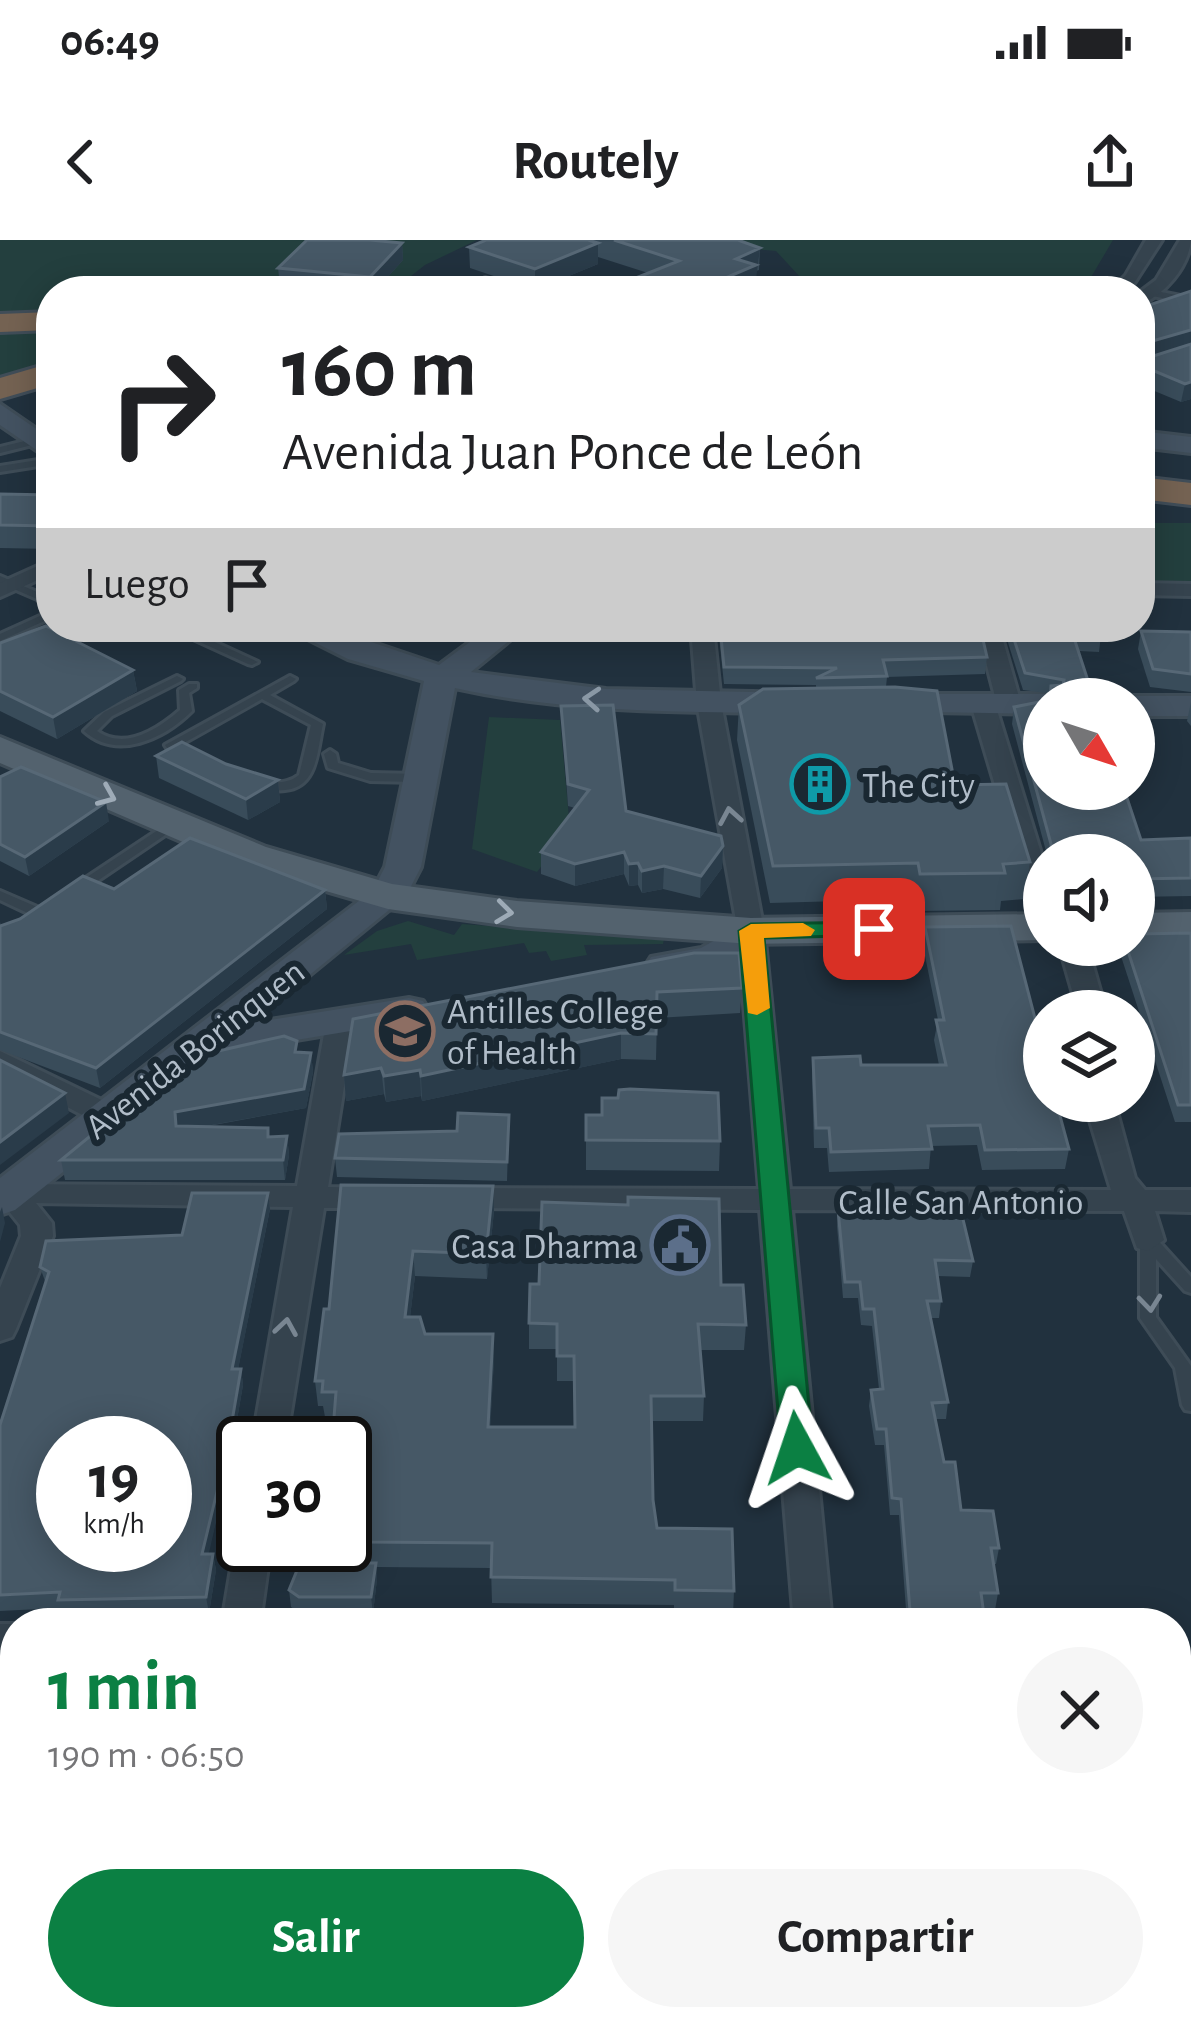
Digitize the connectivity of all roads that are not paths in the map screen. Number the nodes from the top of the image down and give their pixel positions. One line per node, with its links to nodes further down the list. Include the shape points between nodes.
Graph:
1 (1154, 240): 3 (street)
2 (1188, 240): 4 (street)
3 (1131, 276)
4 (1155, 286)
5 (1155, 292): 6 (lane)
6 (1191, 297)
7 (36, 322): 8 (highway)
8 (0, 323)
9 (0, 412): 11 (street)
10 (1155, 441): 12 (street)
11 (36, 443)
12 (1191, 445)
13 (0, 450): 14 (lane)
14 (36, 452)
15 (36, 456): 18 (lane)
16 (1155, 464): 17 (highway)
17 (1191, 465)
18 (0, 470)
19 (1155, 490): 20 (highway)
20 (1191, 494)
21 (1155, 516): 22 (highway)
22 (1191, 516)
23 (36, 563): 24 (street)
24 (3, 581): 27 (lane)
25 (1155, 589): 26 (street)
26 (1191, 590)
27 (36, 595)
28 (36, 621): 29 (lane)
29 (0, 638)
30 (207, 642): 35 (lane)
31 (330, 642): 38 (street)
32 (490, 642): 38 (street)
33 (703, 642): 41 (street)
34 (990, 642): 42 (street)
35 (252, 662)
36 (177, 679): 39 (lane, via 90,731 109,743 137,740 177,720 189,704 183,692)
37 (290, 679): 40 (lane)
38 (441, 679): 41 (street, one-way to 38, via 518,693); 49 (street)
39 (193, 686)
40 (262, 695): 46 (lane, via 171,745); 50 (lane, via 317,724 305,777 272,790)
41 (709, 703): 42 (street); 62 (street, one-way to 41)
42 (996, 704): 43 (street); 52 (street)
43 (1023, 704)
44 (1155, 706): 45 (street)
45 (1191, 706)
46 (189, 753)
47 (330, 754): 49 (lane, via 332,765 347,772)
48 (16, 764): 51 (main road, one-way to 51)
49 (422, 778): 55 (street, via 403,867)
50 (243, 779)
51 (173, 824): 53 (lane); 55 (main road, via 302,874)
52 (1027, 834)
53 (68, 894)
54 (0, 895): 57 (lane)
55 (388, 896): 62 (main road, one-way to 62); 66 (street, Avenida Borinquen)
56 (53, 904): 57 (lane)
57 (39, 913): 59 (lane)
58 (1191, 925): 60 (main road)
59 (20, 926)
60 (1155, 926)
61 (1023, 927): 62 (main road)
62 (751, 931): 63 (street, via 712,958); 73 (street)
63 (625, 972)
64 (449, 1003): 65 (street)
65 (340, 1023): 66 (street); 72 (street)
66 (197, 1045): 68 (street, Avenida Borinquen)
67 (0, 1060): 68 (street)
68 (107, 1115): 71 (street, Avenida Borinquen)
69 (1105, 1122): 75 (street, via 1120,1180)
70 (1124, 1122): 75 (street, via 1141,1180)
71 (5, 1196): 72 (street, Calle San Antonio); 78 (street, via 36,1223 37,1236)
72 (307, 1198): 73 (street, Calle San Antonio); 81 (street, one-way to 72)
73 (775, 1201): 75 (street, Calle San Antonio); 84 (street)
74 (1191, 1201): 75 (street, Calle San Antonio)
75 (1137, 1202): 76 (street)
76 (1148, 1240): 77 (lane); 79 (lane, one-way to 79, via 1148,1318)
77 (1191, 1287)
78 (0, 1329)
79 (1184, 1356): 80 (lane)
80 (1191, 1405)
81 (272, 1416)
82 (249, 1572): 83 (street)
83 (243, 1608)
84 (812, 1608)

